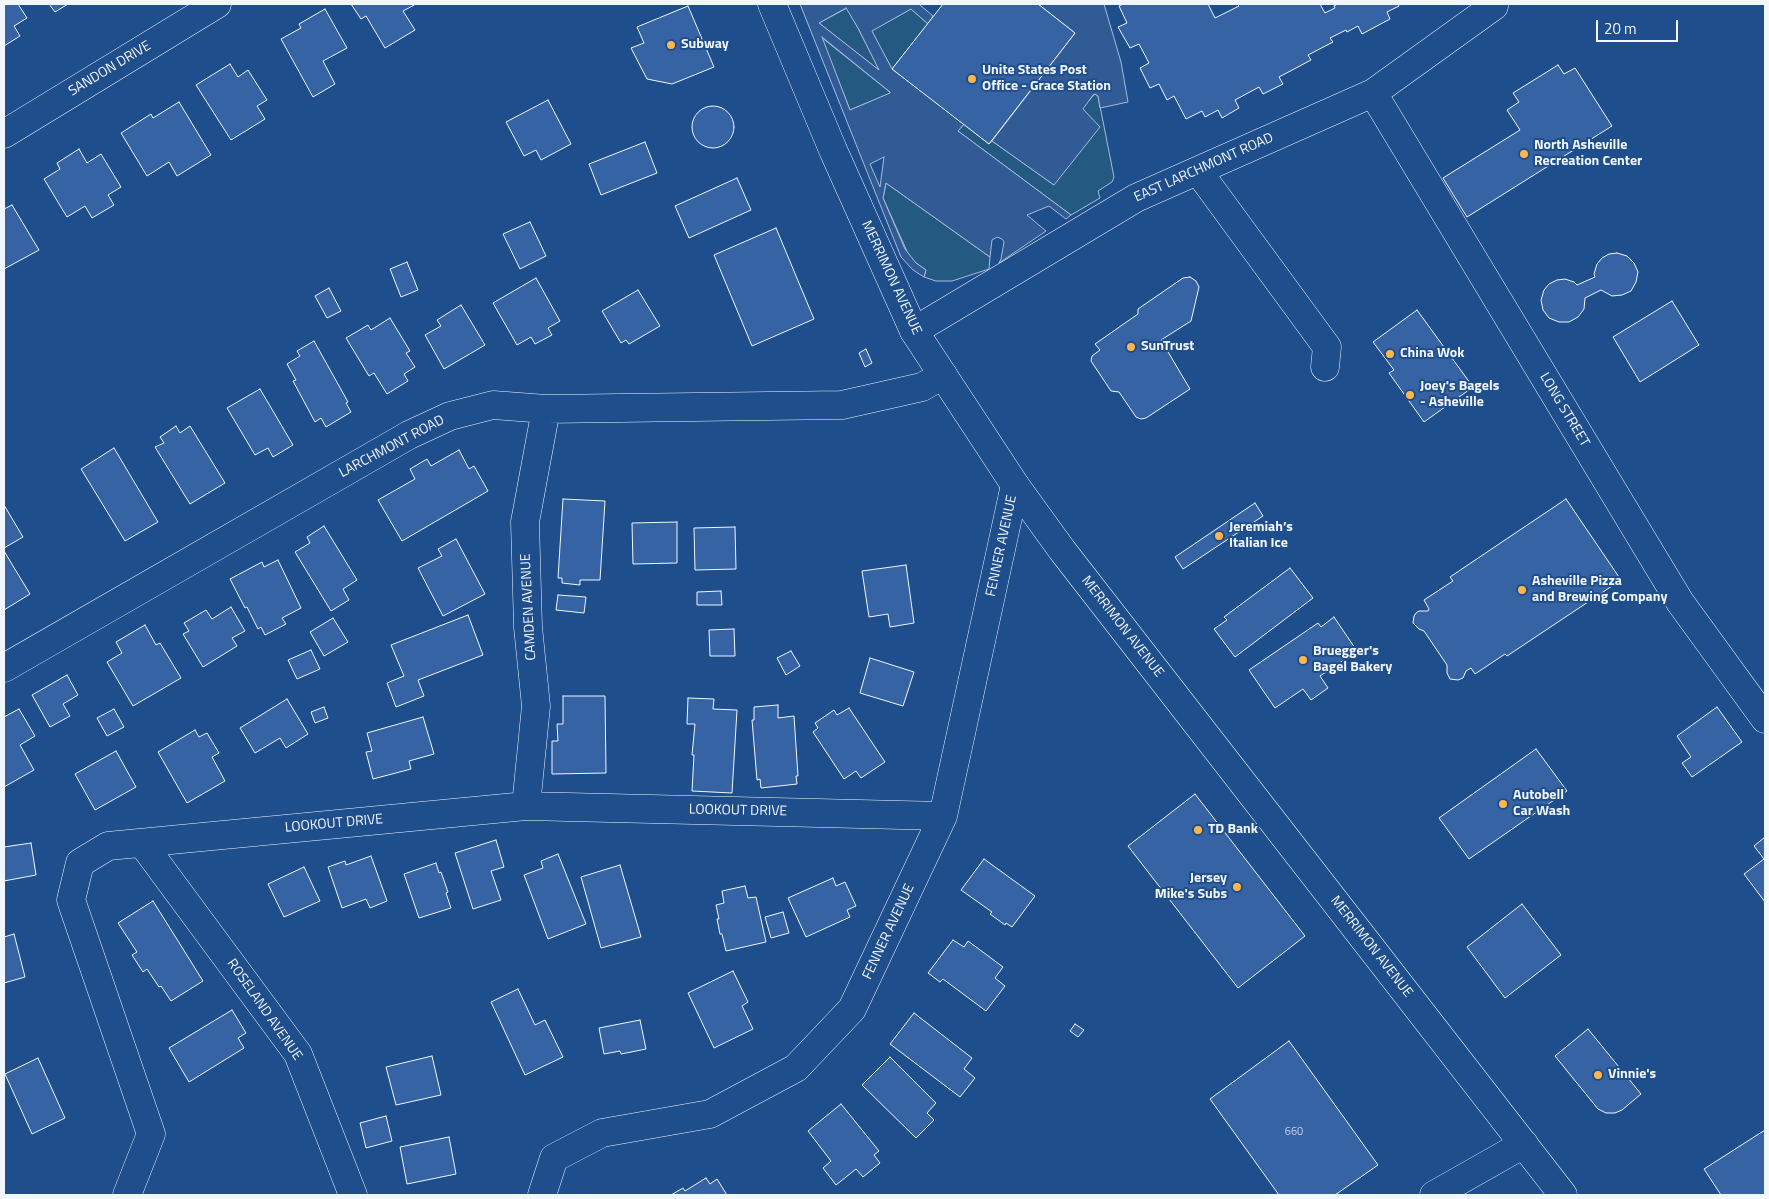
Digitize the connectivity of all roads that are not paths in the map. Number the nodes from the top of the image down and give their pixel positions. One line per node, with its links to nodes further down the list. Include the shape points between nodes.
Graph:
1 (217, 4): 5 (street, SANDON DRIVE)
2 (772, 4): 7 (street, MERRIMON AVENUE)
3 (1494, 6): 4 (street, EAST LARCHMONT ROAD)
4 (1373, 94): 6 (street, EAST LARCHMONT ROAD); 13 (street, LONG STREET, via 1680,602)
5 (4, 134)
6 (1198, 171): 7 (street, EAST LARCHMONT ROAD, via 1136,198); 8 (street, via 1327,347)
7 (914, 332): 9 (street, MERRIMON AVENUE)
8 (1325, 367)
9 (943, 375): 10 (street, LARCHMONT ROAD, via 922,387 842,405); 11 (street, MERRIMON AVENUE)
10 (546, 409): 12 (street, LARCHMONT ROAD, via 494,405 450,416 409,435); 14 (street, CAMDEN AVENUE, via 525,522 528,627 536,706)
11 (1015, 485): 15 (street, FENNER AVENUE); 17 (street, MERRIMON AVENUE, via 1062,550)
12 (4, 668)
13 (1765, 719)
14 (526, 806): 15 (street, LOOKOUT DRIVE); 16 (street, LOOKOUT DRIVE)
15 (943, 816): 20 (street, FENNER AVENUE, via 852,1009 796,1068 710,1114 602,1134 554,1158)
16 (142, 843): 18 (street, LOOKOUT DRIVE, via 108,846 80,863 71,900 151,1134); 19 (street, ROSELAND AVENUE, via 298,1054)
17 (1524, 1144): 21 (street); 22 (street, MERRIMON AVENUE)
18 (126, 1195)
19 (353, 1195)
20 (542, 1195)
21 (1434, 1195)
22 (1563, 1195)

